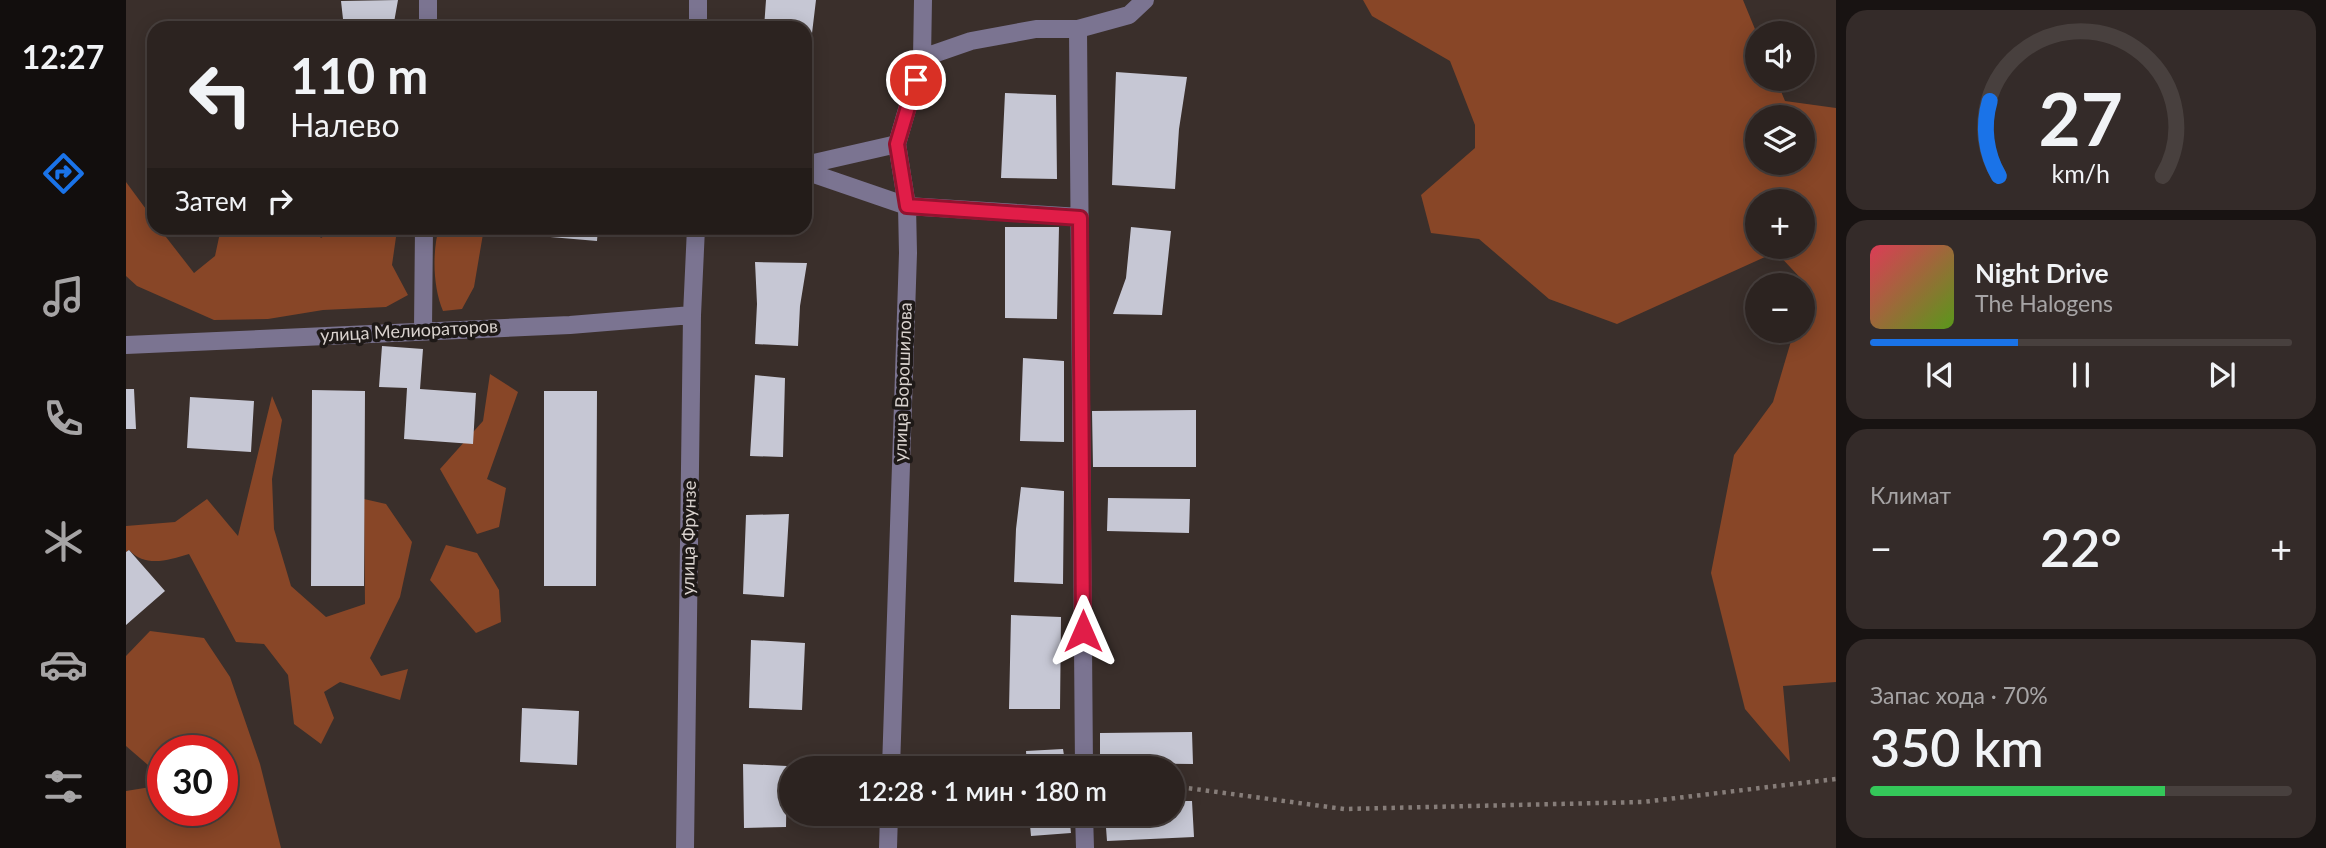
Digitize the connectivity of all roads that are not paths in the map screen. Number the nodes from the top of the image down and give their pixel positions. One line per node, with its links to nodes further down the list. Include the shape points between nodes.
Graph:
1 (428, 0): 5 (street)
2 (698, 0): 6 (street)
3 (923, 0): 8 (street, улица Ворошилова)
4 (1145, 0): 7 (street, via 1129,15)
5 (428, 21)
6 (698, 21)
7 (1078, 29): 8 (street, via 1036,30 971,41); 13 (street)
8 (922, 58): 9 (street, улица Ворошилова)
9 (897, 144): 10 (street); 12 (street, улица Ворошилова)
10 (812, 163)
11 (812, 173): 12 (street)
12 (907, 206): 13 (street); 19 (street, улица Ворошилова)
13 (1080, 218): 20 (street)
14 (424, 235): 17 (street)
15 (696, 235): 16 (street, улица Фрунзе)
16 (692, 315): 17 (street, улица Мелиораторов); 23 (street, улица Фрунзе)
17 (423, 330): 18 (street, улица Мелиораторов)
18 (126, 345)
19 (891, 756)
20 (1084, 756)
21 (889, 826): 24 (street)
22 (1084, 826): 25 (street)
23 (685, 848)
24 (888, 848)
25 (1085, 848)

